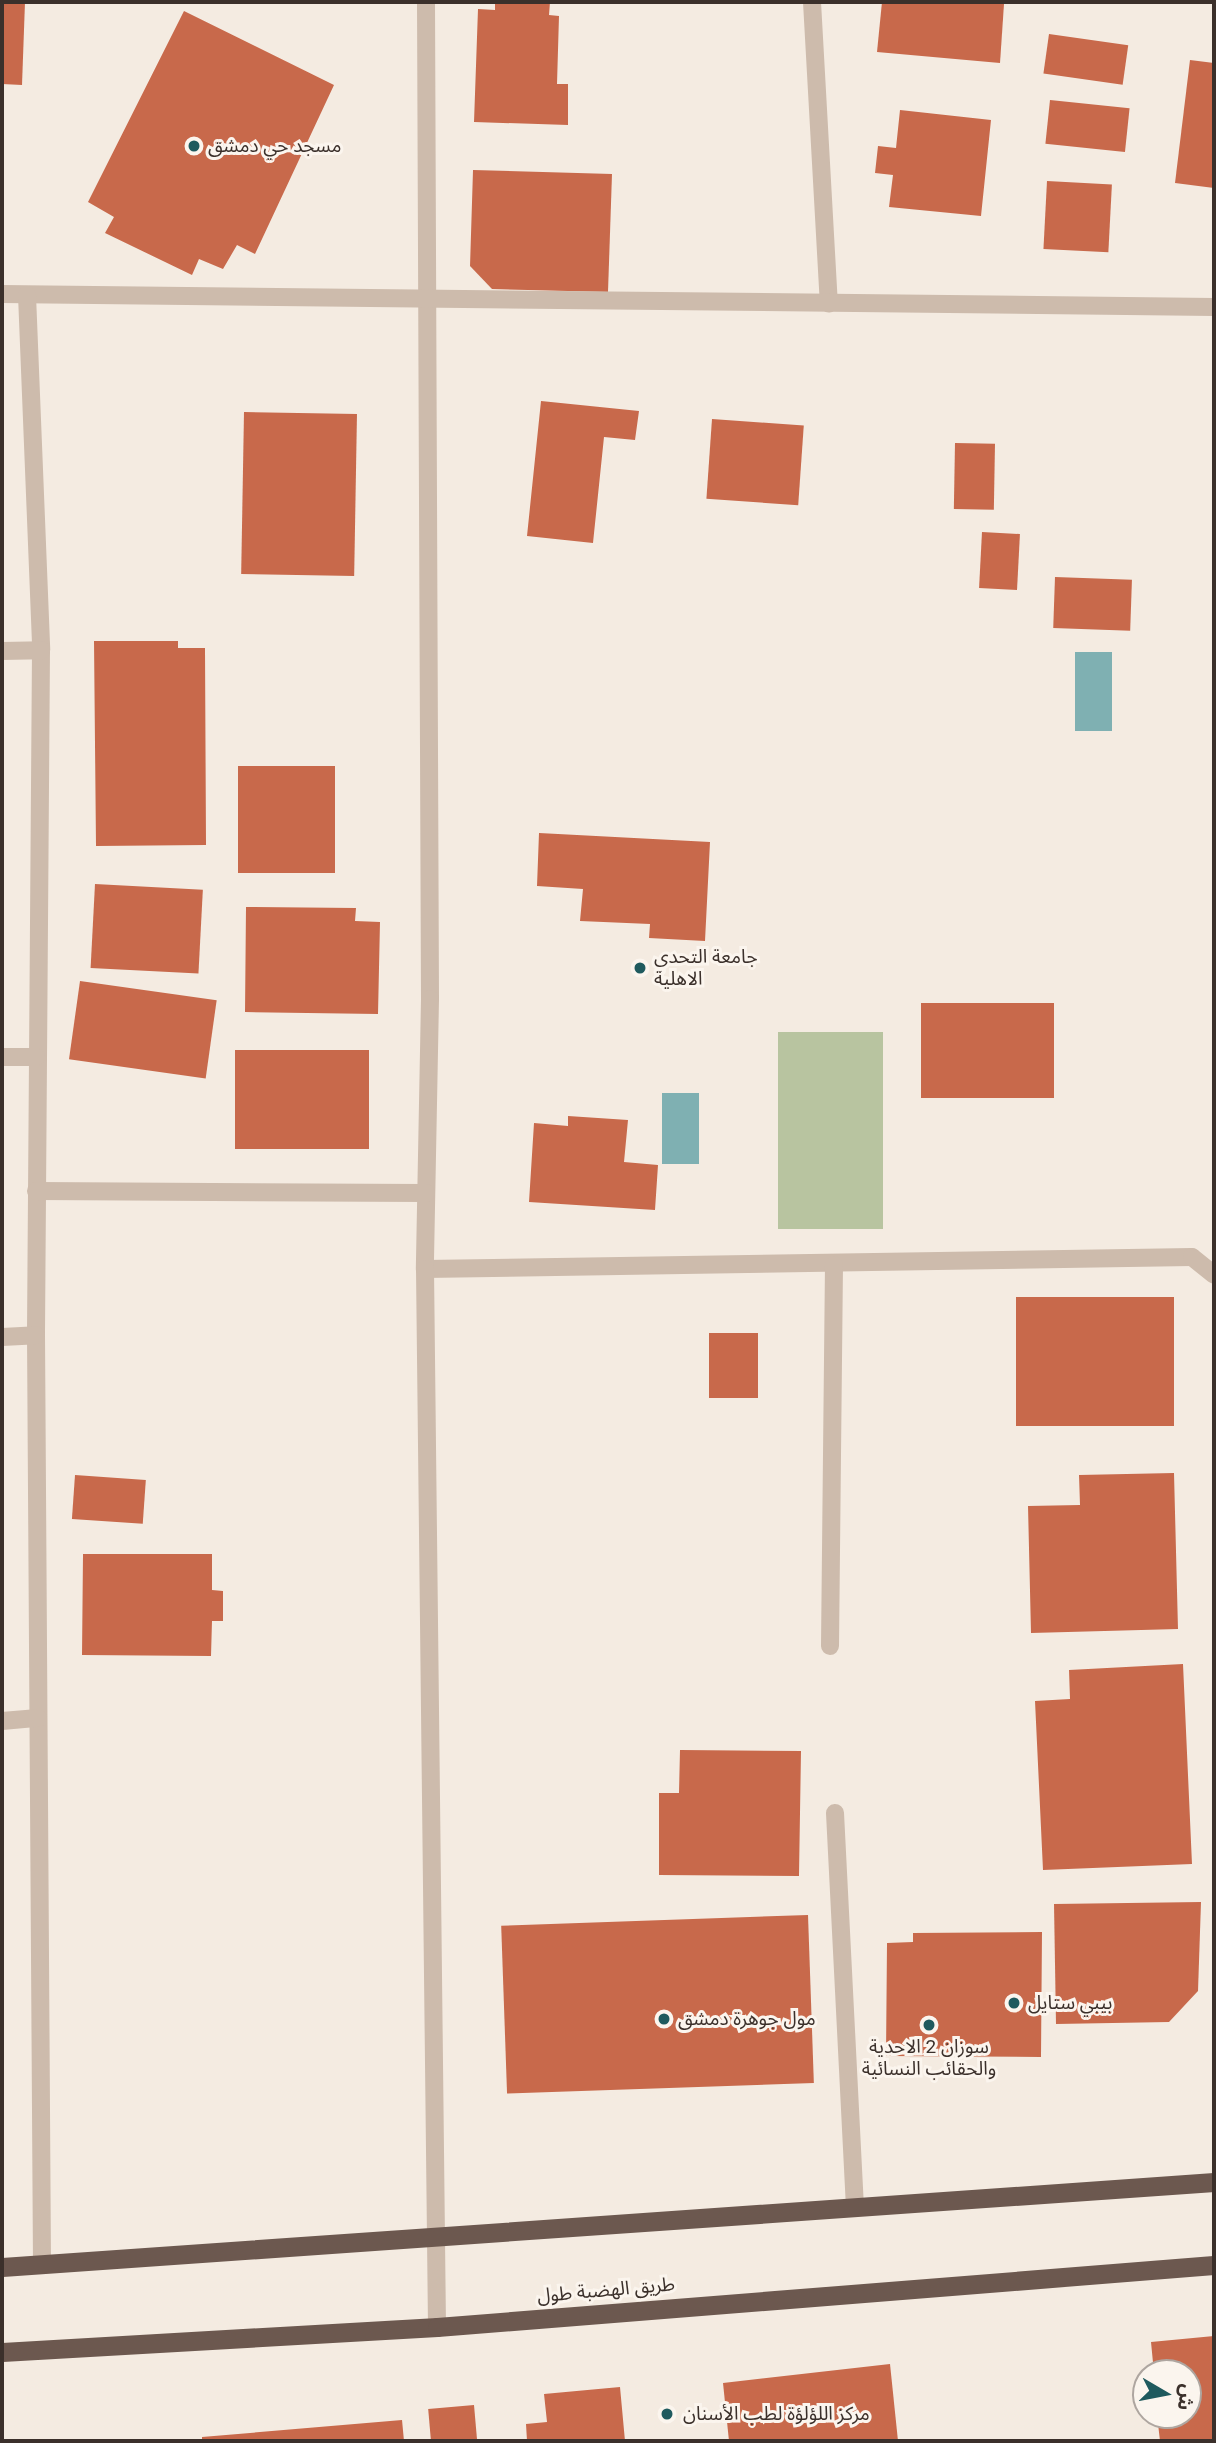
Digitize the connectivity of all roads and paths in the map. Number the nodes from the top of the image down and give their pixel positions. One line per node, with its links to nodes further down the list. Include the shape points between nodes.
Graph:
1 (426, 2): 5 (street)
2 (812, 2): 6 (street)
3 (2, 294): 4 (street)
4 (27, 295): 5 (street); 8 (street)
5 (426, 297): 6 (street); 13 (street, via 430,985)
6 (829, 304): 7 (street)
7 (1214, 307)
8 (41, 650): 9 (street); 11 (street)
9 (2, 651)
10 (2, 1057): 11 (street)
11 (37, 1057): 12 (street)
12 (36, 1191): 13 (street); 17 (street)
13 (426, 1193): 15 (street)
14 (834, 1265): 15 (street); 16 (street, via 1192,1257); 19 (street)
15 (425, 1269): 25 (street)
16 (1214, 1275)
17 (36, 1335): 18 (street); 20 (street)
18 (2, 1338)
19 (830, 1646)
20 (38, 1718): 21 (street); 26 (street)
21 (2, 1721)
22 (835, 1813): 24 (street)
23 (1214, 2182): 24 (highway)
24 (855, 2207): 25 (highway)
25 (435, 2238): 26 (highway); 29 (street)
26 (42, 2264): 28 (highway)
27 (1214, 2265): 29 (highway, طريق الهضبة طول)
28 (2, 2267)
29 (438, 2327): 30 (highway, طريق الهضبة طول)
30 (2, 2352)

